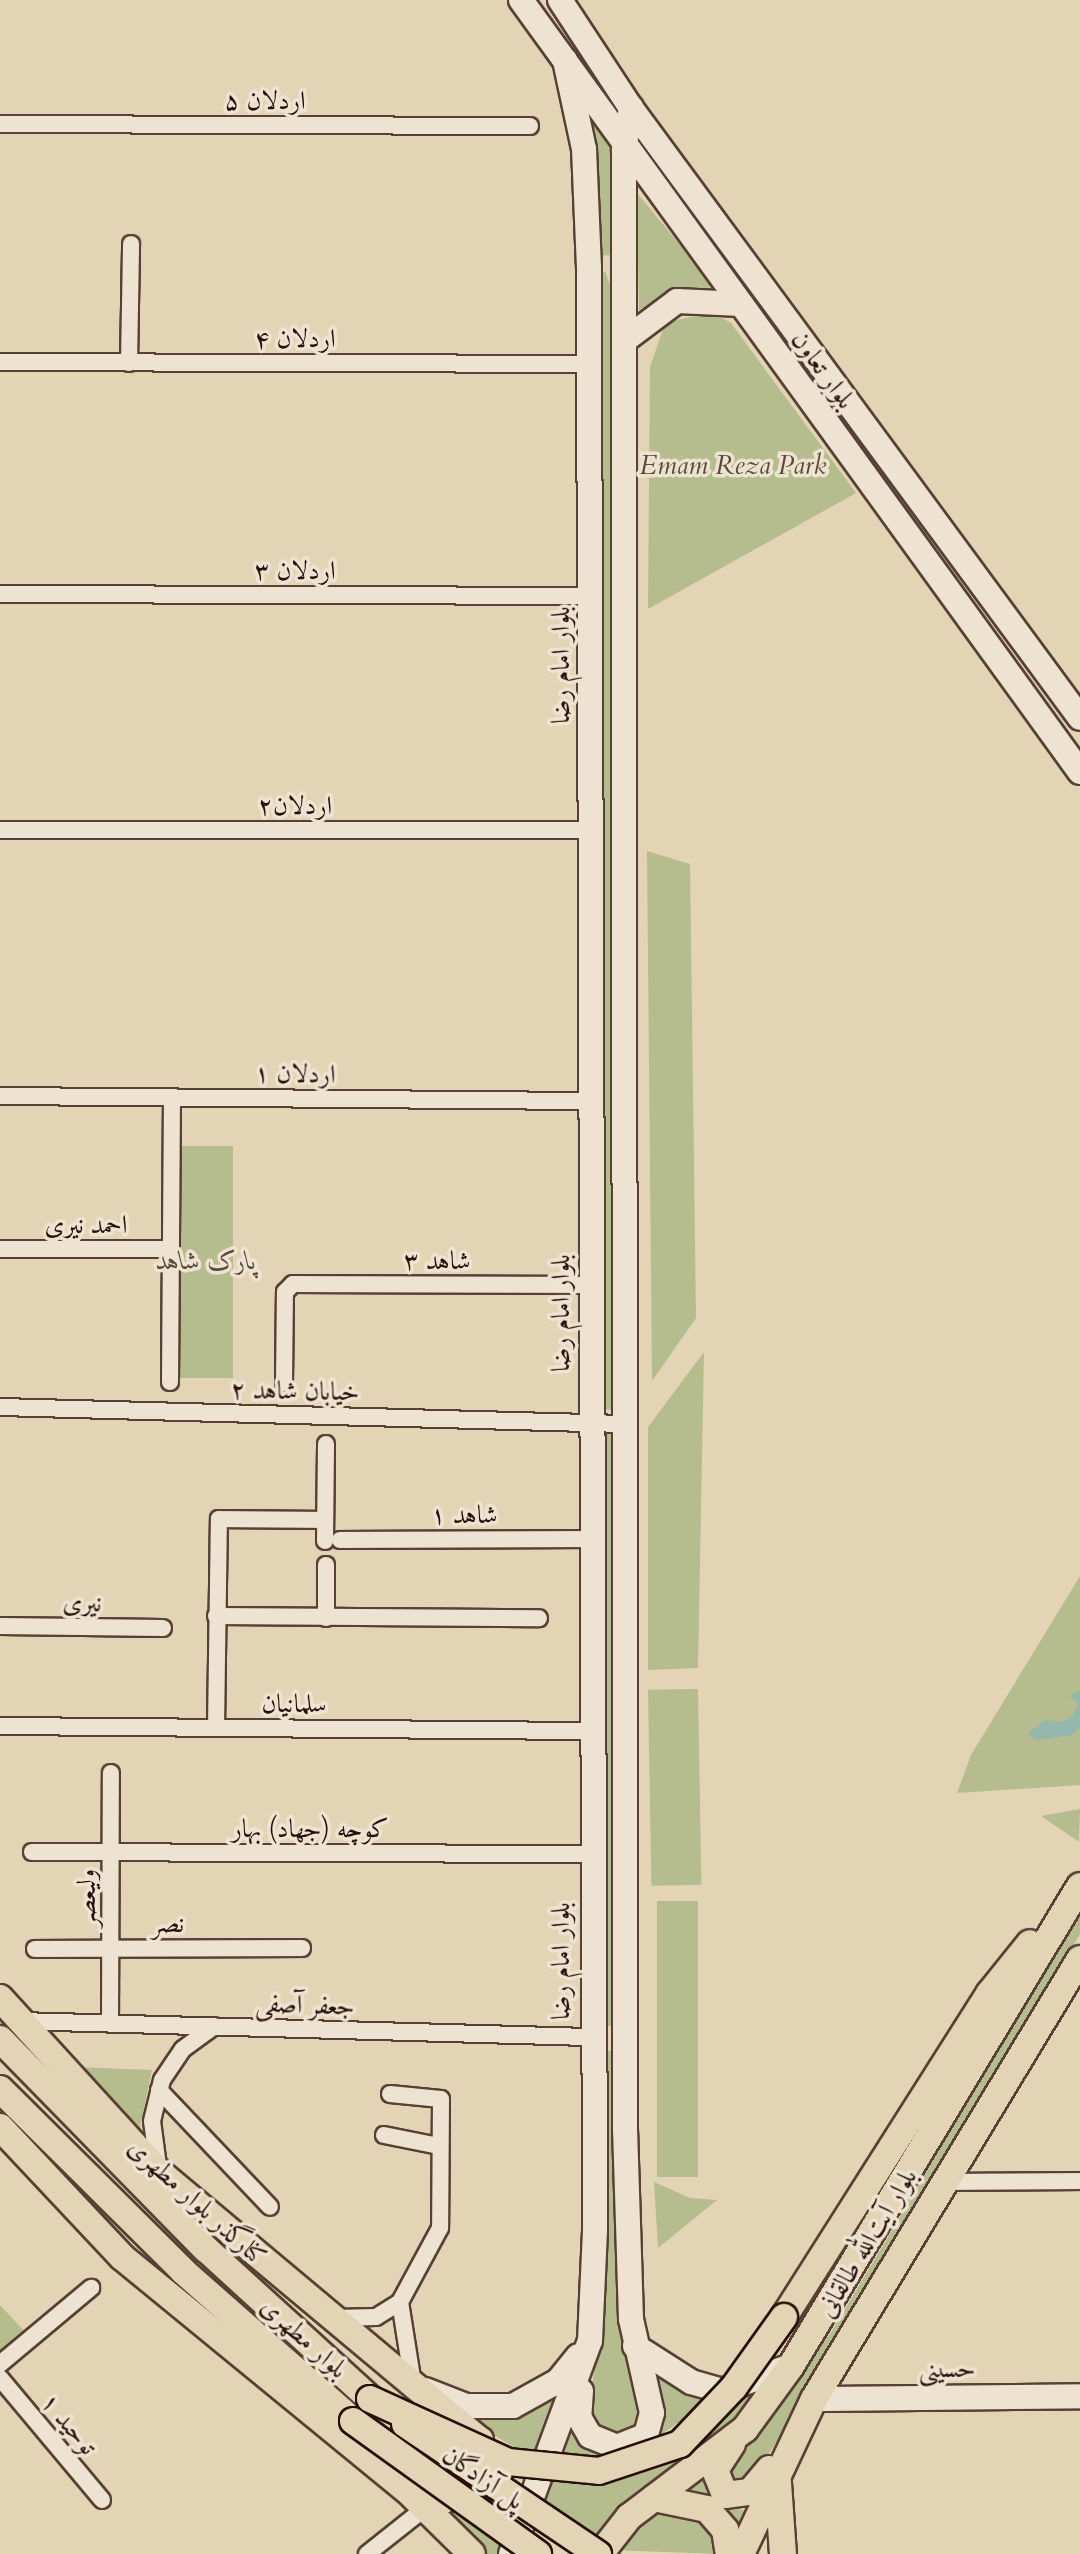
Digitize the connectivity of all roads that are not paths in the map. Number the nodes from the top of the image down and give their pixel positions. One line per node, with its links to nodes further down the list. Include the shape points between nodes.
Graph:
1 (521, 0): 3 (main road, بلوار تعاون)
2 (560, 0): 4 (main road, بلوار تعاون)
3 (565, 60): 7 (main road, بلوار تعاون); 9 (main road, بلوار امام رضا, via 584,149)
4 (631, 108): 7 (main road); 16 (main road, بلوار تعاون)
5 (0, 124): 6 (street, اردلان ۵)
6 (530, 126)
7 (624, 149): 10 (main road); 11 (main road, بلوار تعاون)
8 (131, 244): 14 (street)
9 (589, 268): 10 (main road, via 604,259); 15 (main road, بلوار امام رضا)
10 (627, 268): 12 (main road)
11 (741, 304): 12 (main road, via 677,301 648,316); 17 (main road, بلوار تعاون)
12 (625, 340): 35 (main road)
13 (0, 362): 14 (street, اردلان ۴)
14 (129, 363): 15 (street, اردلان ۴)
15 (589, 364): 19 (main road, بلوار امام رضا)
16 (851, 404): 17 (main road); 20 (main road, بلوار تعاون)
17 (826, 422): 22 (main road, بلوار تعاون)
18 (0, 594): 19 (street, اردلان ۳)
19 (589, 596): 24 (main road, بلوار امام رضا)
20 (1071, 686): 21 (main road, بلوار تعاون)
21 (1080, 718)
22 (1080, 772)
23 (0, 830): 24 (street, اردلان۲)
24 (589, 830): 27 (main road, بلوار امام رضا)
25 (0, 1096): 26 (street, اردلان ۱)
26 (172, 1097): 27 (street, اردلان ۱); 29 (street)
27 (589, 1101): 30 (main road, بلوار امام رضا)
28 (0, 1249): 29 (street, احمد نیری)
29 (171, 1249): 31 (street)
30 (589, 1285): 32 (street, شاهد ۳, via 287,1287); 34 (main road, بلوار امام رضا)
31 (170, 1382)
32 (284, 1383)
33 (0, 1407): 34 (street, خیابان شاهد ۲)
34 (590, 1422): 35 (street, خیابان شاهد ۲); 38 (main road, بلوار امام رضا)
35 (626, 1424): 77 (main road, via 625,2131)
36 (326, 1444): 37 (street)
37 (325, 1520): 38 (street, شاهد ۱, via 332,1540); 40 (street, via 219,1519)
38 (588, 1539): 47 (main road, بلوار امام رضا)
39 (326, 1565): 41 (street)
40 (216, 1616): 41 (street); 46 (street)
41 (326, 1618): 42 (street)
42 (539, 1618)
43 (0, 1626): 44 (street, نیری)
44 (163, 1628)
45 (0, 1726): 46 (street, سلمانیان)
46 (216, 1728): 47 (street, سلمانیان)
47 (588, 1731): 51 (main road, بلوار امام رضا)
48 (111, 1773): 50 (street, ولیعصر)
49 (32, 1852): 50 (street, کوچه (جهاد) بهار)
50 (111, 1852): 51 (street, کوچه (جهاد) بهار); 53 (street, ولیعصر)
51 (588, 1854): 61 (main road, بلوار امام رضا)
52 (1080, 1883): 79 (main road, بلوار آیت‌الله طالقانی); 83 (main road, bridge, via 989,1994 784,2317 734,2387 680,2444 599,2471 508,2462)
53 (110, 1948): 54 (street, نصر); 55 (street, نصر); 59 (street, ولیعصر)
54 (302, 1948)
55 (35, 1949)
56 (1077, 1970): 71 (main road, بلوار آیت‌الله طالقانی)
57 (0, 1998): 58 (main road, کنارگذر بلوار مطهری)
58 (19, 2021): 59 (street, جعفر آصفی); 69 (main road, کنارگذر بلوار مطهری)
59 (110, 2023): 60 (street, جعفر آصفی)
60 (215, 2026): 61 (street, جعفر آصفی); 64 (street, via 176,2056)
61 (589, 2037): 76 (main road, بلوار امام رضا)
62 (0, 2039): 83 (main road, بلوار مطهری, via 206,2249)
63 (0, 2089): 85 (main road, بلوار مطهری, via 183,2271)
64 (159, 2090): 69 (street, via 152,2130); 72 (street)
65 (390, 2094): 68 (street, via 441,2099)
66 (0, 2127): 88 (main road, via 122,2257)
67 (384, 2135): 68 (street)
68 (439, 2146): 74 (street, via 440,2228)
69 (159, 2172): 75 (main road, کنارگذر بلوار مطهری)
70 (1080, 2181): 71 (street)
71 (948, 2182): 84 (main road, بلوار آیت‌الله طالقانی)
72 (270, 2207)
73 (91, 2288): 78 (street)
74 (400, 2302): 75 (street, via 376,2317); 81 (street)
75 (328, 2319): 81 (main road, کنارگذر بلوار مطهری)
76 (590, 2341): 77 (main road, via 579,2417 590,2436 617,2447 640,2439 652,2420); 81 (main road, via 558,2381 513,2406 466,2406); 94 (main road, بلوار امام رضا)
77 (635, 2346): 79 (main road, via 691,2382 722,2391)
78 (0, 2364)
79 (791, 2366): 86 (main road, بلوار آیت‌الله طالقانی)
80 (0, 2378): 90 (street, توحید ۱)
81 (414, 2386): 88 (main road, کنارگذر بلوار مطهری, via 480,2440 482,2463 460,2493 441,2501)
82 (1080, 2396): 84 (main road, حسینی)
83 (370, 2399): 96 (main road, پل آزادگان, bridge)
84 (814, 2399): 87 (main road, بلوار آیت‌الله طالقانی)
85 (353, 2421): 95 (main road, پل آزادگان, bridge)
86 (745, 2429): 87 (main road, via 715,2470 725,2495 750,2492); 89 (main road, بلوار آیت‌الله طالقانی)
87 (786, 2448): 98 (main road, بلوار آیت‌الله طالقانی); 99 (main road, via 775,2500)
88 (407, 2490): 93 (main road)
89 (654, 2498): 96 (main road, بلوار آیت‌الله طالقانی); 97 (main road, via 707,2509 725,2530)
90 (102, 2500)
91 (415, 2516): 92 (street)
92 (367, 2554)
93 (472, 2554)
94 (511, 2554)
95 (538, 2554)
96 (599, 2554)
97 (729, 2554)
98 (741, 2554)
99 (783, 2554)

